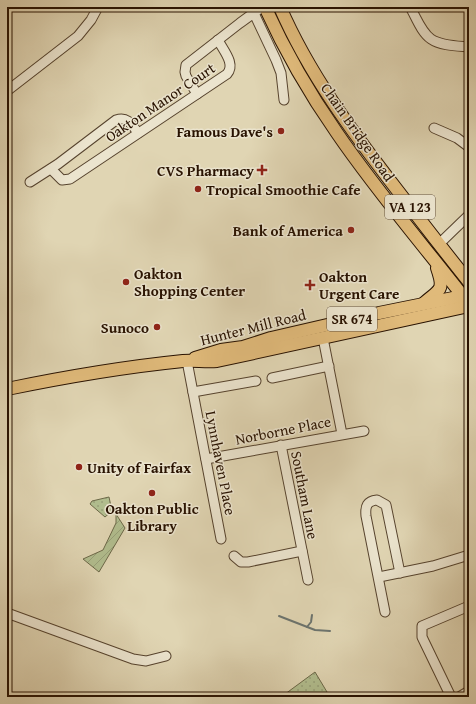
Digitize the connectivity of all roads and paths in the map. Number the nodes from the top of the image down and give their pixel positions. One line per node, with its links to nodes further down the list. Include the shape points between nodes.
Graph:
1 (98, 7): 8 (street, via 78,36)
2 (263, 7): 5 (street, Oakton Manor Court); 18 (main road, Chain Bridge Road / VA 123, via 294,66 337,134)
3 (280, 7): 17 (main road, Chain Bridge Road / VA 123, via 306,59 336,108 365,150)
4 (410, 7): 7 (street, via 430,38 441,43)
5 (252, 10): 6 (street, Oakton Manor Court); 10 (street, via 281,73)
6 (218, 40): 9 (street, via 185,68 186,76); 9 (street, Oakton Manor Court, via 231,69 220,80)
7 (469, 48)
8 (7, 91)
9 (197, 94): 12 (street, Oakton Manor Court)
10 (284, 100)
11 (434, 128): 13 (street, via 457,138)
12 (138, 134): 14 (street, Oakton Manor Court, via 70,179 62,180); 14 (street, via 128,120 116,120)
13 (469, 147)
14 (51, 169): 15 (street)
15 (30, 182)
16 (469, 215): 17 (street)
17 (439, 244): 19 (main road, Chain Bridge Road / VA 123)
18 (434, 259): 20 (main road, Chain Bridge Road / VA 123); 21 (main road, via 442,284 440,290)
19 (469, 282)
20 (468, 301): 21 (main road, Hunter Mill Road / SR 674); 22 (main road, Hunter Mill Road / SR 674)
21 (424, 304): 23 (main road, Hunter Mill Road / SR 674, via 277,336)
22 (323, 338): 23 (main road, Hunter Mill Road / SR 674, via 217,361); 24 (street, Norborne Place)
23 (187, 361): 27 (main road, Hunter Mill Road / SR 674, via 133,367); 28 (street, Lynnhaven Place)
24 (329, 366): 25 (street); 30 (street, Norborne Place)
25 (272, 378)
26 (256, 381): 28 (street, Lynnhaven Place)
27 (7, 389)
28 (193, 392): 32 (street, Lynnhaven Place)
29 (364, 431): 30 (street, Norborne Place)
30 (342, 434): 31 (street, Norborne Place)
31 (281, 445): 32 (street, Norborne Place); 34 (street, Southam Lane)
32 (206, 459): 33 (street, Lynnhaven Place)
33 (221, 539)
34 (302, 551): 36 (street, Southam Lane, via 248,562 241,562); 39 (street, Southam Lane)
35 (469, 555): 37 (street)
36 (234, 556)
37 (400, 573): 38 (street); 38 (street, via 386,505 378,500 372,501 368,502 365,508)
38 (379, 577): 41 (street)
39 (308, 580)
40 (469, 606): 45 (street, via 422,626 422,637)
41 (385, 612)
42 (7, 613): 43 (street, via 133,659 146,661)
43 (166, 656)
44 (469, 691): 46 (street)
45 (451, 697)
46 (459, 697)

